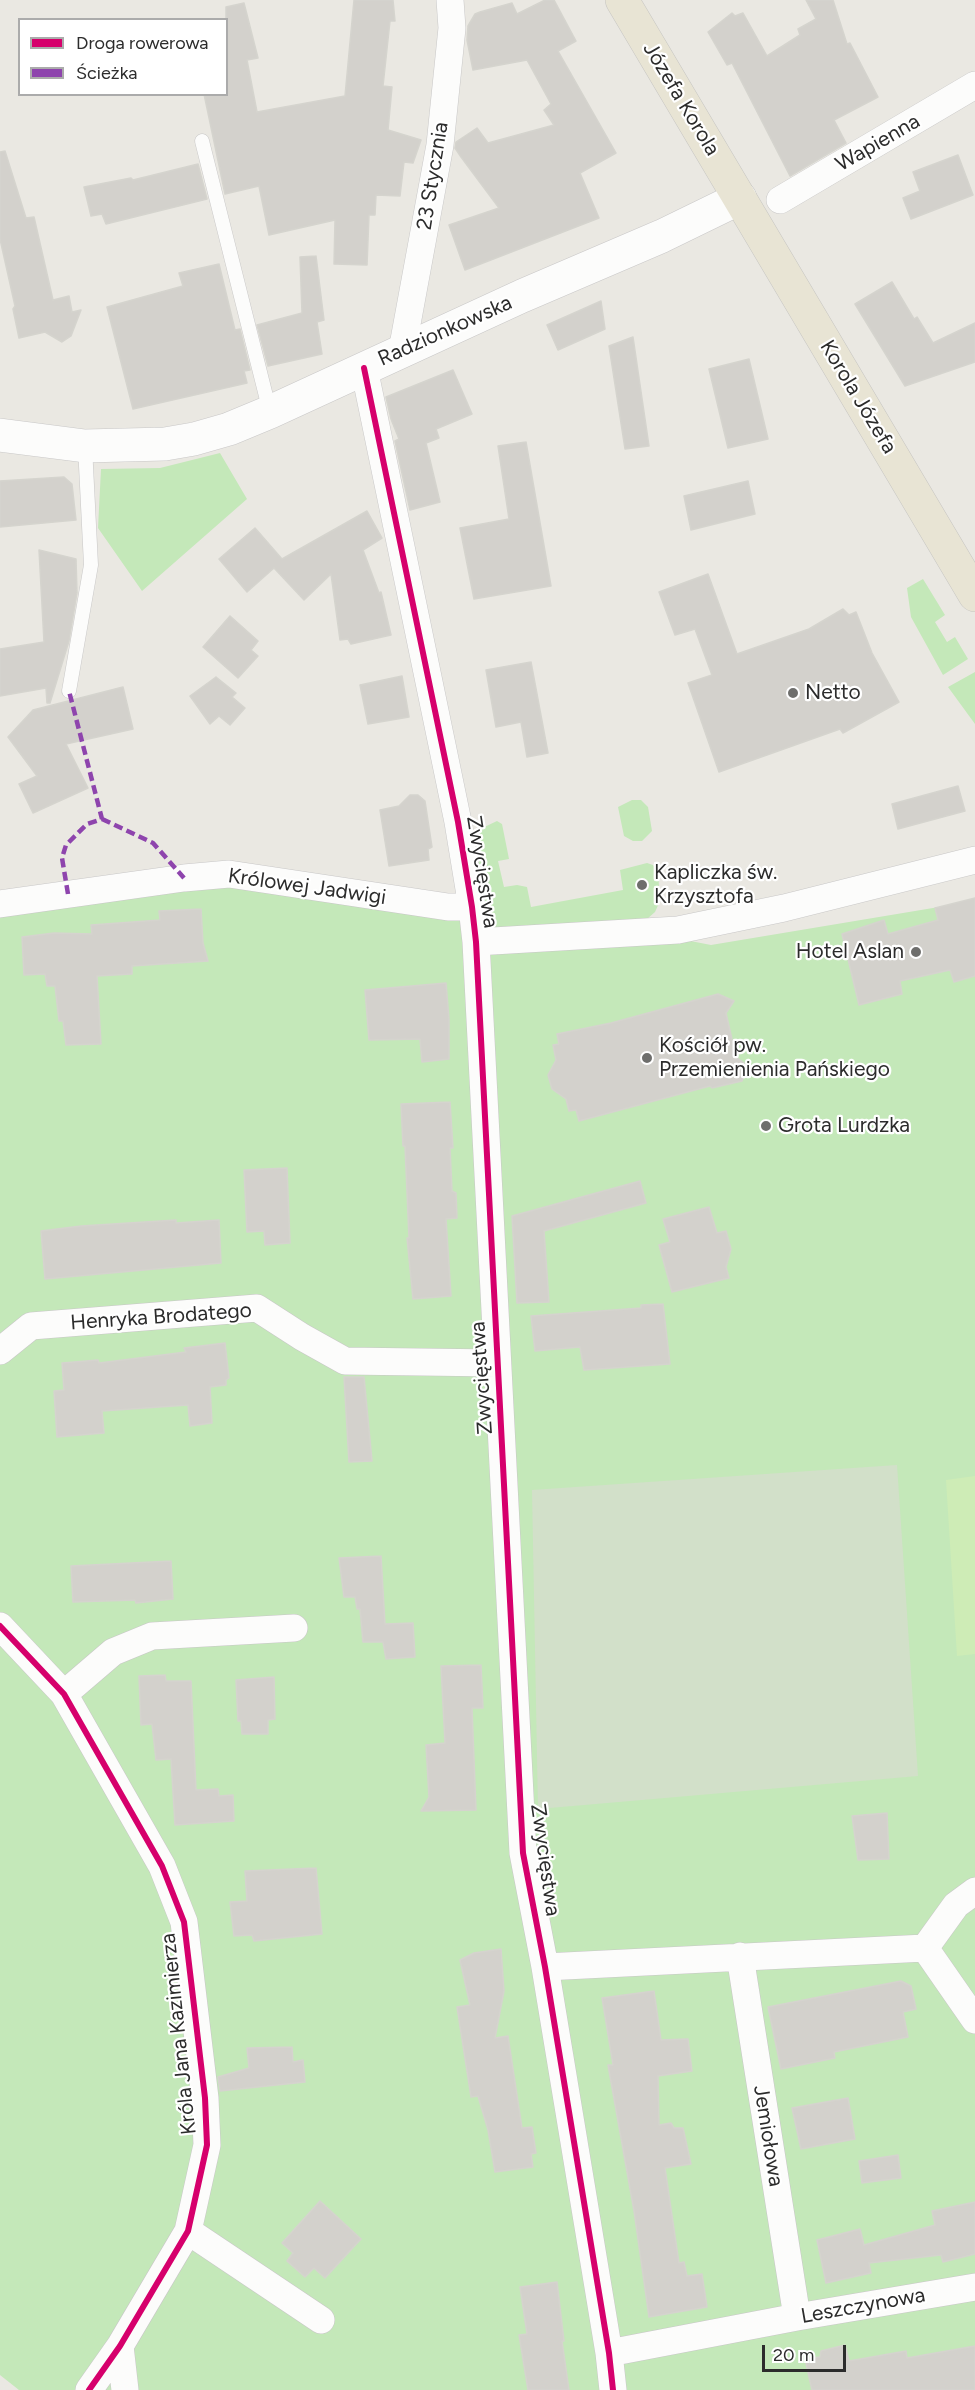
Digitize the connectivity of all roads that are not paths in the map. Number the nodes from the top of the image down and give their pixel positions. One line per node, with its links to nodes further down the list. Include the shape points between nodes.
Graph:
1 (450, 0): 7 (street, 23 Stycznia, via 452,28 440,144)
2 (622, 0): 5 (highway, Józefa Korola)
3 (975, 85): 6 (street, Wapienna)
4 (202, 141): 9 (lane)
5 (740, 198): 7 (street, Radzionkowska); 12 (highway, Korola Józefa)
6 (780, 200)
7 (402, 351): 8 (street, Radzionkowska)
8 (364, 368): 9 (street, Radzionkowska); 16 (street, Zwycięstwa)
9 (270, 412): 11 (street, Radzionkowska, via 194,439 165,444)
10 (0, 435): 11 (street, Radzionkowska)
11 (85, 446): 13 (lane, via 91,565)
12 (975, 595)
13 (69, 691)
14 (975, 860): 17 (street, via 678,930)
15 (0, 904): 16 (street, Królowej Jadwigi, via 229,874 448,907)
16 (472, 907): 17 (street, Zwycięstwa)
17 (476, 942): 19 (street, Zwycięstwa)
18 (0, 1351): 19 (street, Henryka Brodatego, via 31,1326 257,1308 345,1361)
19 (496, 1363): 26 (street, Zwycięstwa, via 523,1853)
20 (0, 1626): 22 (street, Króla Jana Kazimierza)
21 (294, 1628): 22 (street, via 152,1636 113,1652)
22 (64, 1694): 28 (street, Króla Jana Kazimierza, via 162,1866 184,1922 207,2145)
23 (975, 1892): 24 (street, via 956,1905)
24 (925, 1948): 25 (street); 27 (street)
25 (740, 1956): 26 (street); 30 (street, Jemiołowa)
26 (545, 1967): 33 (street, Zwycięstwa)
27 (975, 2020)
28 (188, 2231): 31 (street); 32 (street, Króla Jana Kazimierza)
29 (975, 2286): 30 (street, Leszczynowa)
30 (797, 2317): 33 (street, Leszczynowa)
31 (321, 2320)
32 (120, 2346): 34 (street, Króla Jana Kazimierza); 35 (street)
33 (609, 2353): 36 (street, Zwycięstwa)
34 (89, 2390)
35 (125, 2390)
36 (613, 2390)

